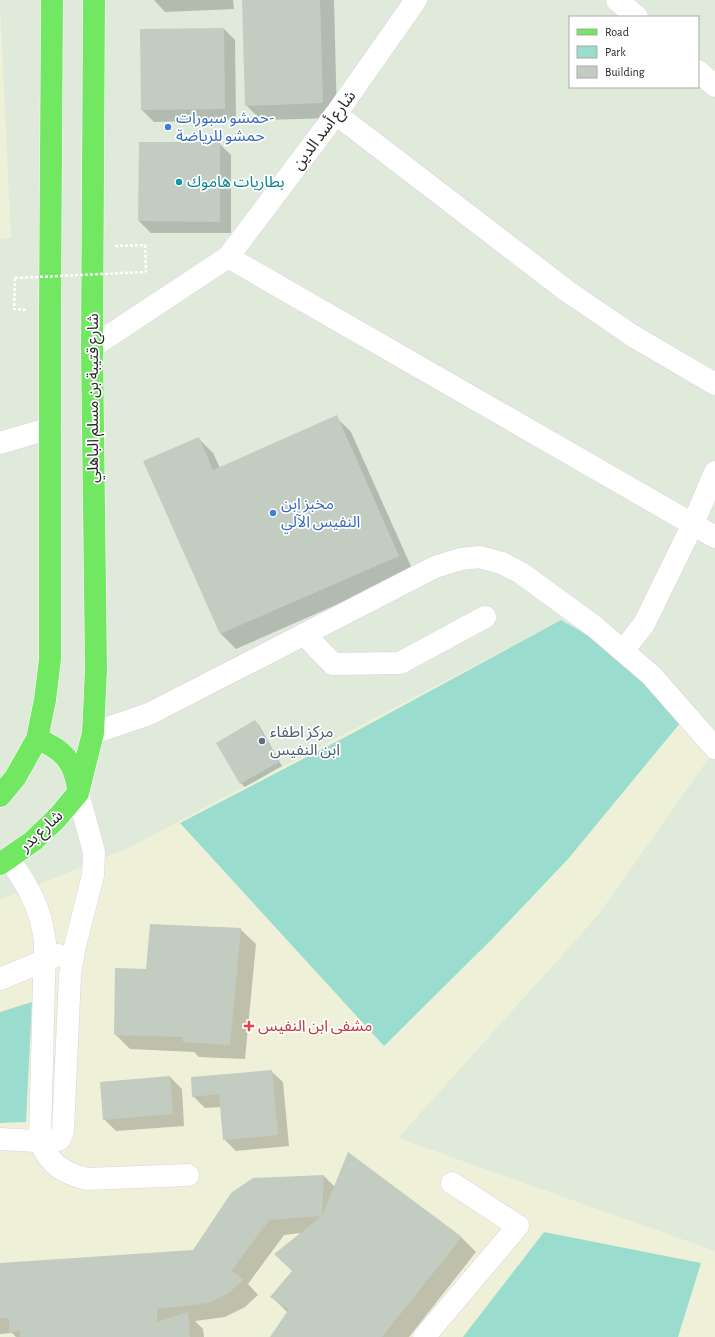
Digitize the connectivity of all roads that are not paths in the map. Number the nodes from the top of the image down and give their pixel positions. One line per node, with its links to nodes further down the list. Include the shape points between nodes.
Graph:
1 (52, 0): 12 (main road)
2 (94, 0): 10 (main road, شارع قتيبة بن مسلم الباهلي)
3 (416, 0): 8 (street, شارع أسد الدين)
4 (617, 0): 5 (street)
5 (636, 16)
6 (699, 72): 7 (street)
7 (715, 86)
8 (336, 114): 9 (street, شارع أسد الدين); 11 (street, via 567,291 633,336)
9 (228, 257): 10 (street, شارع أسد الدين); 15 (street)
10 (92, 348): 20 (main road, شارع قتيبة بن مسلم الباهلي, via 96,670)
11 (715, 384)
12 (51, 428): 13 (street); 21 (main road, via 50,659)
13 (0, 442)
14 (715, 472): 15 (street)
15 (693, 524): 16 (street); 19 (street, via 644,624)
16 (715, 537)
17 (484, 617): 18 (street, via 400,662 333,664)
18 (304, 634): 19 (street, via 435,567 461,559 479,557 502,562 521,573 595,627); 20 (street, via 149,714)
19 (623, 651): 22 (street, via 651,675)
20 (93, 733): 23 (main road, شارع قتيبة بن مسلم الباهلي)
21 (37, 739): 23 (main road, via 51,744 63,753 72,765); 24 (main road, via 15,778)
22 (715, 748)
23 (78, 793): 25 (main road, شارع بدر, via 33,841); 26 (street, via 94,852 93,875)
24 (0, 796)
25 (3, 859): 27 (street, via 33,898 41,916)
26 (74, 950): 27 (street); 30 (street, via 70,975 62,1131 60,1139 52,1142)
27 (45, 960): 28 (street); 30 (street)
28 (0, 979)
29 (0, 1139): 30 (street)
30 (40, 1141): 31 (street, via 53,1163 75,1176 87,1178)
31 (188, 1175)
32 (452, 1183): 33 (street, via 518,1226)
33 (424, 1337)

